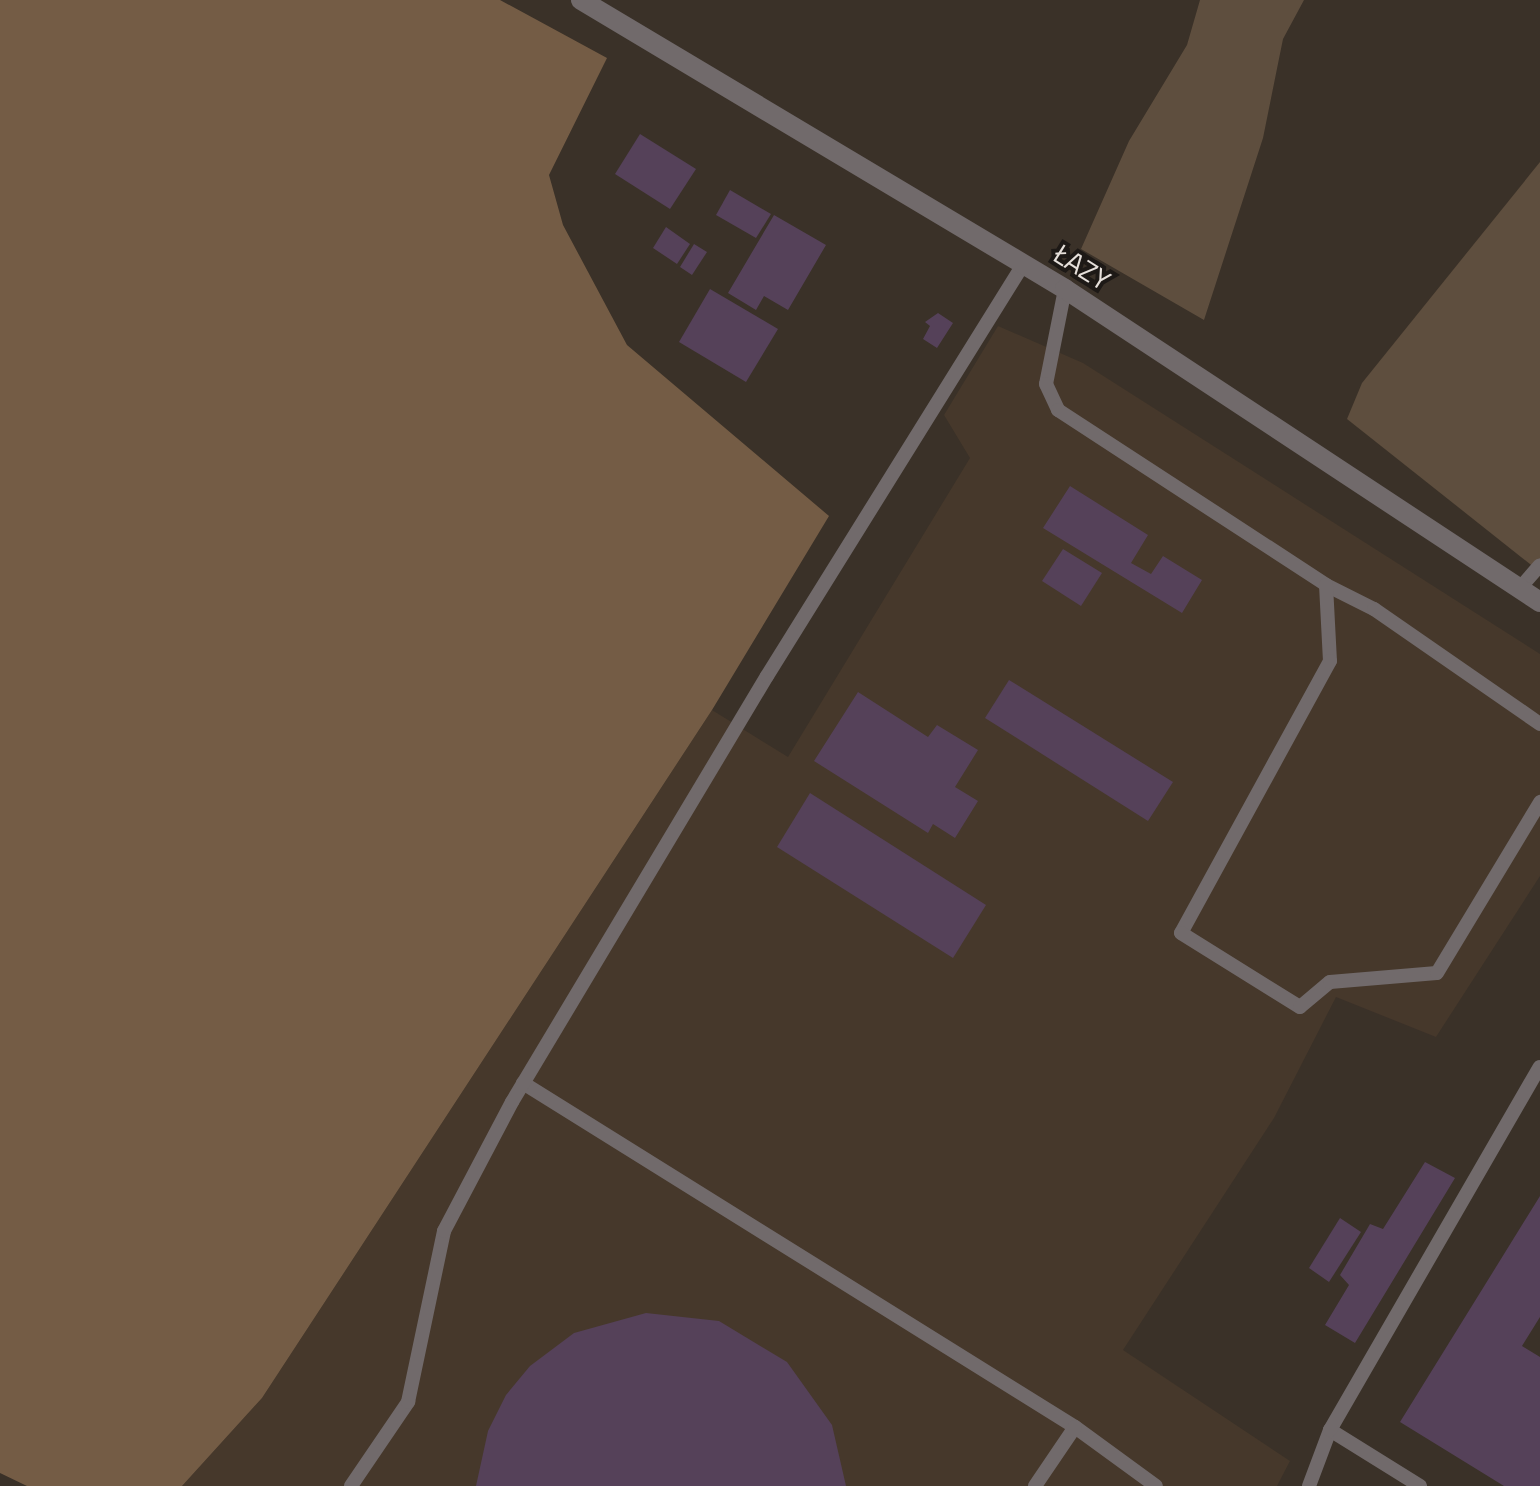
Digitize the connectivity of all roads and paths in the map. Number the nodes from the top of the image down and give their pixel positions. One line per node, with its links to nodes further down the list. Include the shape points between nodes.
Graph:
1 (581, 0): 2 (street, ŁAZY)
2 (1023, 264): 3 (street, ŁAZY); 11 (lane)
3 (1065, 289): 5 (lane, via 1046,384 1058,410); 6 (street, ŁAZY)
4 (1540, 565): 6 (lane)
5 (1326, 585): 8 (lane, via 1374,609); 9 (lane, via 1330,661 1181,933 1300,1007 1330,982 1437,973)
6 (1520, 588): 7 (street, ŁAZY)
7 (1540, 602)
8 (1540, 724)
9 (1540, 802)
10 (1540, 1067): 13 (lane)
11 (523, 1083): 12 (lane); 14 (lane, via 444,1231 408,1402)
12 (1075, 1427): 15 (lane); 16 (lane)
13 (1330, 1430): 17 (lane); 18 (lane)
14 (351, 1486)
15 (1035, 1486)
16 (1156, 1486)
17 (1309, 1486)
18 (1420, 1486)

